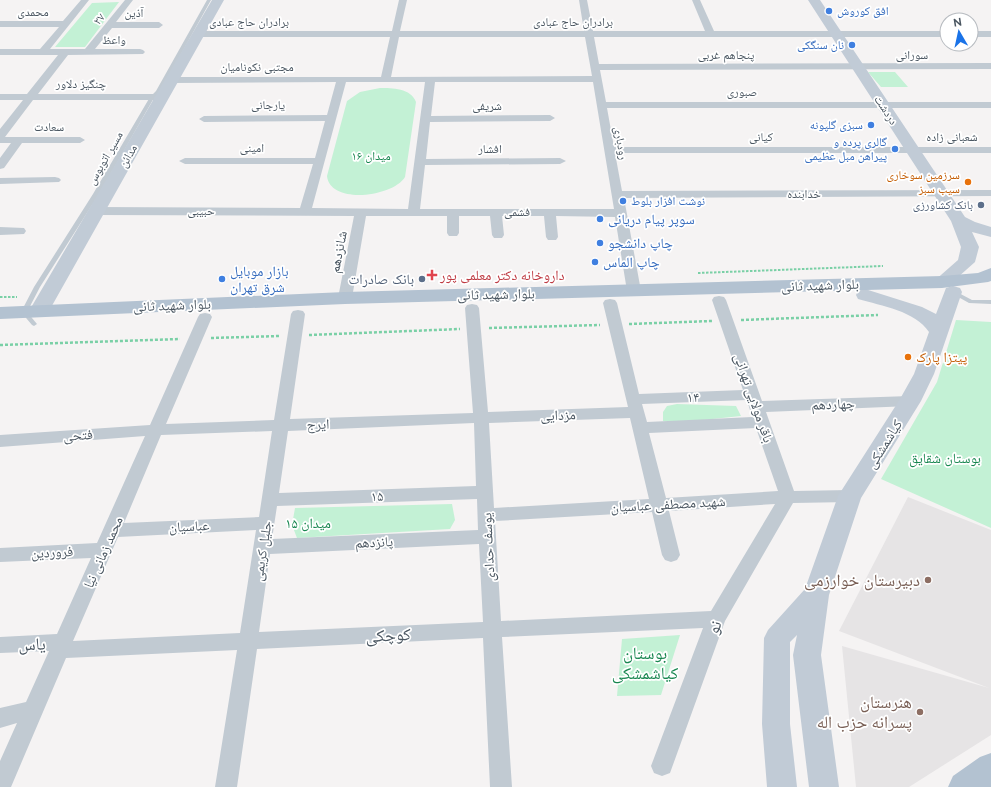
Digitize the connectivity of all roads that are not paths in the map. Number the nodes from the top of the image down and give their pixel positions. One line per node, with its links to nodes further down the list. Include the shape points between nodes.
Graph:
1 (85, 0): 10 (street)
2 (129, 0): 11 (street, ۲۷)
3 (209, 0): 36 (lane, مسیر اتوبوس)
4 (218, 0): 13 (main road, مدائن)
5 (403, 0): 14 (street)
6 (583, 0): 15 (street, رودباری)
7 (696, 0): 16 (street)
8 (814, 0): 17 (main road, دردشت)
9 (0, 24): 10 (street, محمدی)
10 (65, 24): 22 (street)
11 (110, 24): 12 (street, آذین); 24 (street, ۲۷)
12 (158, 25)
13 (198, 34): 14 (street, برادران حاج عبادی); 30 (main road, مدائن)
14 (395, 34): 15 (street, برادران حاج عبادی); 32 (street)
15 (589, 34): 16 (street, برادران حاج عبادی); 27 (street, رودباری)
16 (711, 34): 17 (street, برادران حاج عبادی)
17 (836, 34): 18 (street, برادران حاج عبادی); 28 (main road, دردشت)
18 (939, 34)
19 (979, 34): 20 (street)
20 (991, 34)
21 (0, 52): 22 (street, واعظ)
22 (43, 52): 23 (street, واعظ)
23 (65, 52): 24 (street, واعظ); 35 (street)
24 (88, 52): 25 (street, واعظ)
25 (140, 52)
26 (991, 66): 28 (street, سورانی)
27 (595, 67): 28 (street, پنجاهم غربی); 29 (street, رودباری)
28 (858, 67): 38 (main road, دردشت)
29 (597, 79): 33 (street); 37 (street, رودباری)
30 (172, 80): 31 (street, مجتبی نکونامیان); 36 (main road, مدائن)
31 (342, 80): 32 (street); 40 (street)
32 (385, 80): 33 (street)
33 (430, 80): 43 (street)
34 (0, 97): 35 (street, چنگیز دلاور)
35 (30, 97): 36 (street, چنگیز دلاور); 44 (street)
36 (157, 97): 61 (main road, مدائن); 89 (lane, مسیر اتوبوس, via 37,286)
37 (601, 105): 38 (street, صبوری); 48 (street, رودباری)
38 (883, 105): 39 (street, صبوری); 49 (main road, دردشت)
39 (991, 105)
40 (331, 118): 42 (street, یارجانی); 52 (street)
41 (550, 118): 43 (street, شریفی)
42 (204, 119)
43 (425, 119): 54 (street)
44 (0, 136)
45 (0, 140): 46 (street, سعادت)
46 (19, 140): 47 (street, سعادت); 55 (street)
47 (80, 140)
48 (609, 150): 49 (street, کیانی); 60 (street, رودباری)
49 (912, 150): 50 (street, شعبانی زاده); 58 (main road, دردشت)
50 (991, 150)
51 (185, 161): 52 (street, امینی)
52 (319, 161): 62 (street)
53 (560, 161): 54 (street, افشار)
54 (420, 162): 64 (street)
55 (0, 166)
56 (55, 180): 57 (street)
57 (0, 181)
58 (941, 193): 59 (street, خدابنده); 60 (street, خدابنده); 69 (main road, دردشت)
59 (991, 193)
60 (617, 195): 68 (street, رودباری)
61 (96, 211): 62 (street, حبیبی); 89 (main road, مدائن)
62 (305, 212): 63 (street)
63 (361, 212): 64 (street); 81 (street, شانزدهم)
64 (414, 212): 65 (street, فشمی)
65 (453, 212): 66 (street, فشمی); 73 (street)
66 (496, 212): 67 (street, فشمی); 74 (street)
67 (550, 212): 68 (street, فشمی); 75 (street)
68 (620, 212): 78 (street, رودباری)
69 (959, 221): 72 (main road); 77 (main road, دردشت, via 970,247 966,262)
70 (0, 231): 71 (street)
71 (20, 231)
72 (991, 232)
73 (453, 233)
74 (498, 236)
75 (552, 236)
76 (991, 274): 77 (main road, بلوار شهید ثانی)
77 (948, 287): 78 (main road, بلوار شهید ثانی); 79 (main road, بلوار شهید ثانی); 80 (main road, بلوار شهید ثانی); 83 (lane, via 971,302); 92 (main road, کیاشمشکی)
78 (634, 291): 84 (main road, بلوار شهید ثانی)
79 (991, 292)
80 (865, 295): 82 (main road, بلوار شهید ثانی); 92 (main road, via 915,311 930,319)
81 (345, 298): 84 (main road, بلوار شهید ثانی); 89 (main road, بلوار شهید ثانی)
82 (719, 300): 85 (main road, بلوار شهید ثانی); 93 (street, باقر مولایی تهرانی)
83 (991, 302)
84 (431, 303): 86 (main road, بلوار شهید ثانی); 88 (main road, بلوار شهید ثانی)
85 (610, 303): 86 (main road, بلوار شهید ثانی); 95 (street)
86 (472, 308): 96 (street, یوسف حدادی)
87 (0, 313): 89 (main road, بلوار شهید ثانی)
88 (298, 314): 90 (main road, بلوار شهید ثانی); 98 (street, جلیل کریمی)
89 (32, 316): 90 (main road, بلوار شهید ثانی); 91 (main road, بلوار شهید ثانی)
90 (206, 317): 100 (street, محمد زمانی نیا)
91 (0, 326)
92 (938, 332): 94 (main road, کیاشمشکی, via 924,374)
93 (754, 401): 94 (street, چهاردهم); 95 (street, ۱۴); 97 (street, باقر مولایی تهرانی)
94 (910, 401): 103 (main road, کیاشمشکی)
95 (635, 405): 96 (street, مزدایی); 99 (street)
96 (481, 418): 98 (street, ایرج); 102 (street, یوسف حدادی)
97 (762, 422): 99 (street); 104 (street, باقر مولایی تهرانی)
98 (281, 425): 100 (street, ایرج); 105 (street, جلیل کریمی)
99 (640, 428): 106 (street)
100 (156, 430): 101 (street, فتحی); 109 (street, محمد زمانی نیا)
101 (0, 441)
102 (485, 492): 105 (street, ۱۵); 107 (street, یوسف حدادی)
103 (850, 496): 104 (street, شهید مصطفی عباسیان); 115 (main road, کیاشمشکی)
104 (788, 497): 106 (street, شهید مصطفی عباسیان); 116 (street, نو)
105 (269, 500): 108 (street, جلیل کریمی)
106 (659, 505): 107 (street, شهید مصطفی عباسیان); 114 (street)
107 (486, 515): 110 (street, یوسف حدادی)
108 (266, 523): 109 (street, عباسیان); 111 (street, جلیل کریمی)
109 (112, 530): 112 (street, محمد زمانی نیا)
110 (487, 537): 111 (street, پانزدهم); 117 (street, یوسف حدادی)
111 (262, 547): 118 (street, جلیل کریمی)
112 (103, 550): 113 (street, فروردین); 120 (street, محمد زمانی نیا)
113 (0, 555)
114 (671, 555)
115 (816, 595): 128 (main road, کیاشمشکی, via 777,638 776,724); 129 (main road, کیاشمشکی, via 807,655)
116 (716, 619): 117 (street, کوچکی); 123 (street, نو)
117 (492, 630): 118 (street, کوچکی); 127 (street, یوسف حدادی)
118 (248, 642): 120 (street, کوچکی); 126 (street, جلیل کریمی)
119 (0, 645): 120 (street, یاس)
120 (61, 646): 121 (street, محمد زمانی نیا)
121 (33, 710): 122 (street); 125 (street, محمد زمانی نیا)
122 (0, 718)
123 (662, 766)
124 (991, 768): 130 (main road)
125 (0, 786)
126 (226, 787)
127 (501, 787)
128 (782, 787)
129 (824, 787)
130 (964, 787)

